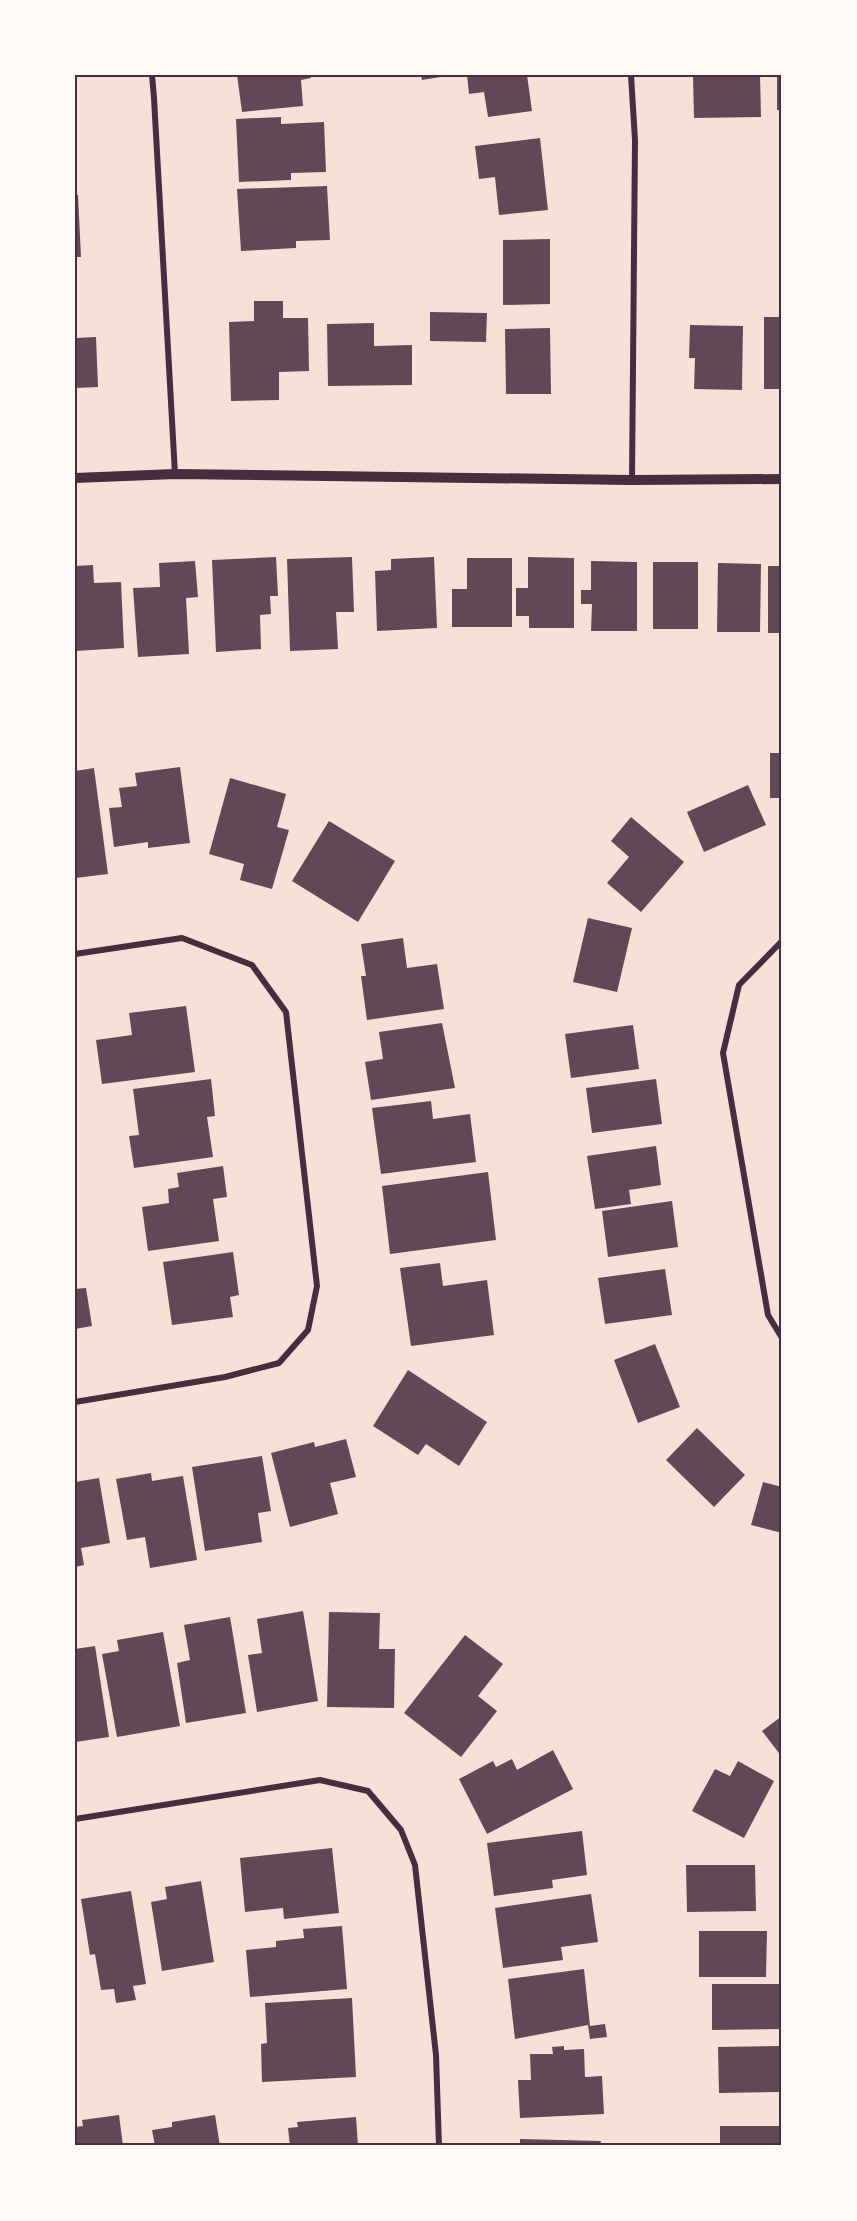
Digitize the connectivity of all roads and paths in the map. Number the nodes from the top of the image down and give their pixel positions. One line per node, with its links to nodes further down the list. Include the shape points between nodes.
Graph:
1 (152, 75): 3 (street)
2 (631, 75): 6 (street, via 635,140)
3 (175, 474): 4 (street); 6 (street)
4 (75, 478)
5 (782, 478): 6 (street)
6 (632, 480)
7 (782, 942): 9 (street, via 739,985 723,1053 768,1315)
8 (75, 954): 10 (street, via 182,938 252,965 286,1012 317,1286 308,1330 279,1363 225,1377)
9 (782, 1338)
10 (75, 1402)
11 (75, 1819): 12 (street, via 320,1780 368,1791 401,1830 415,1865 436,2055)
12 (439, 2146)

